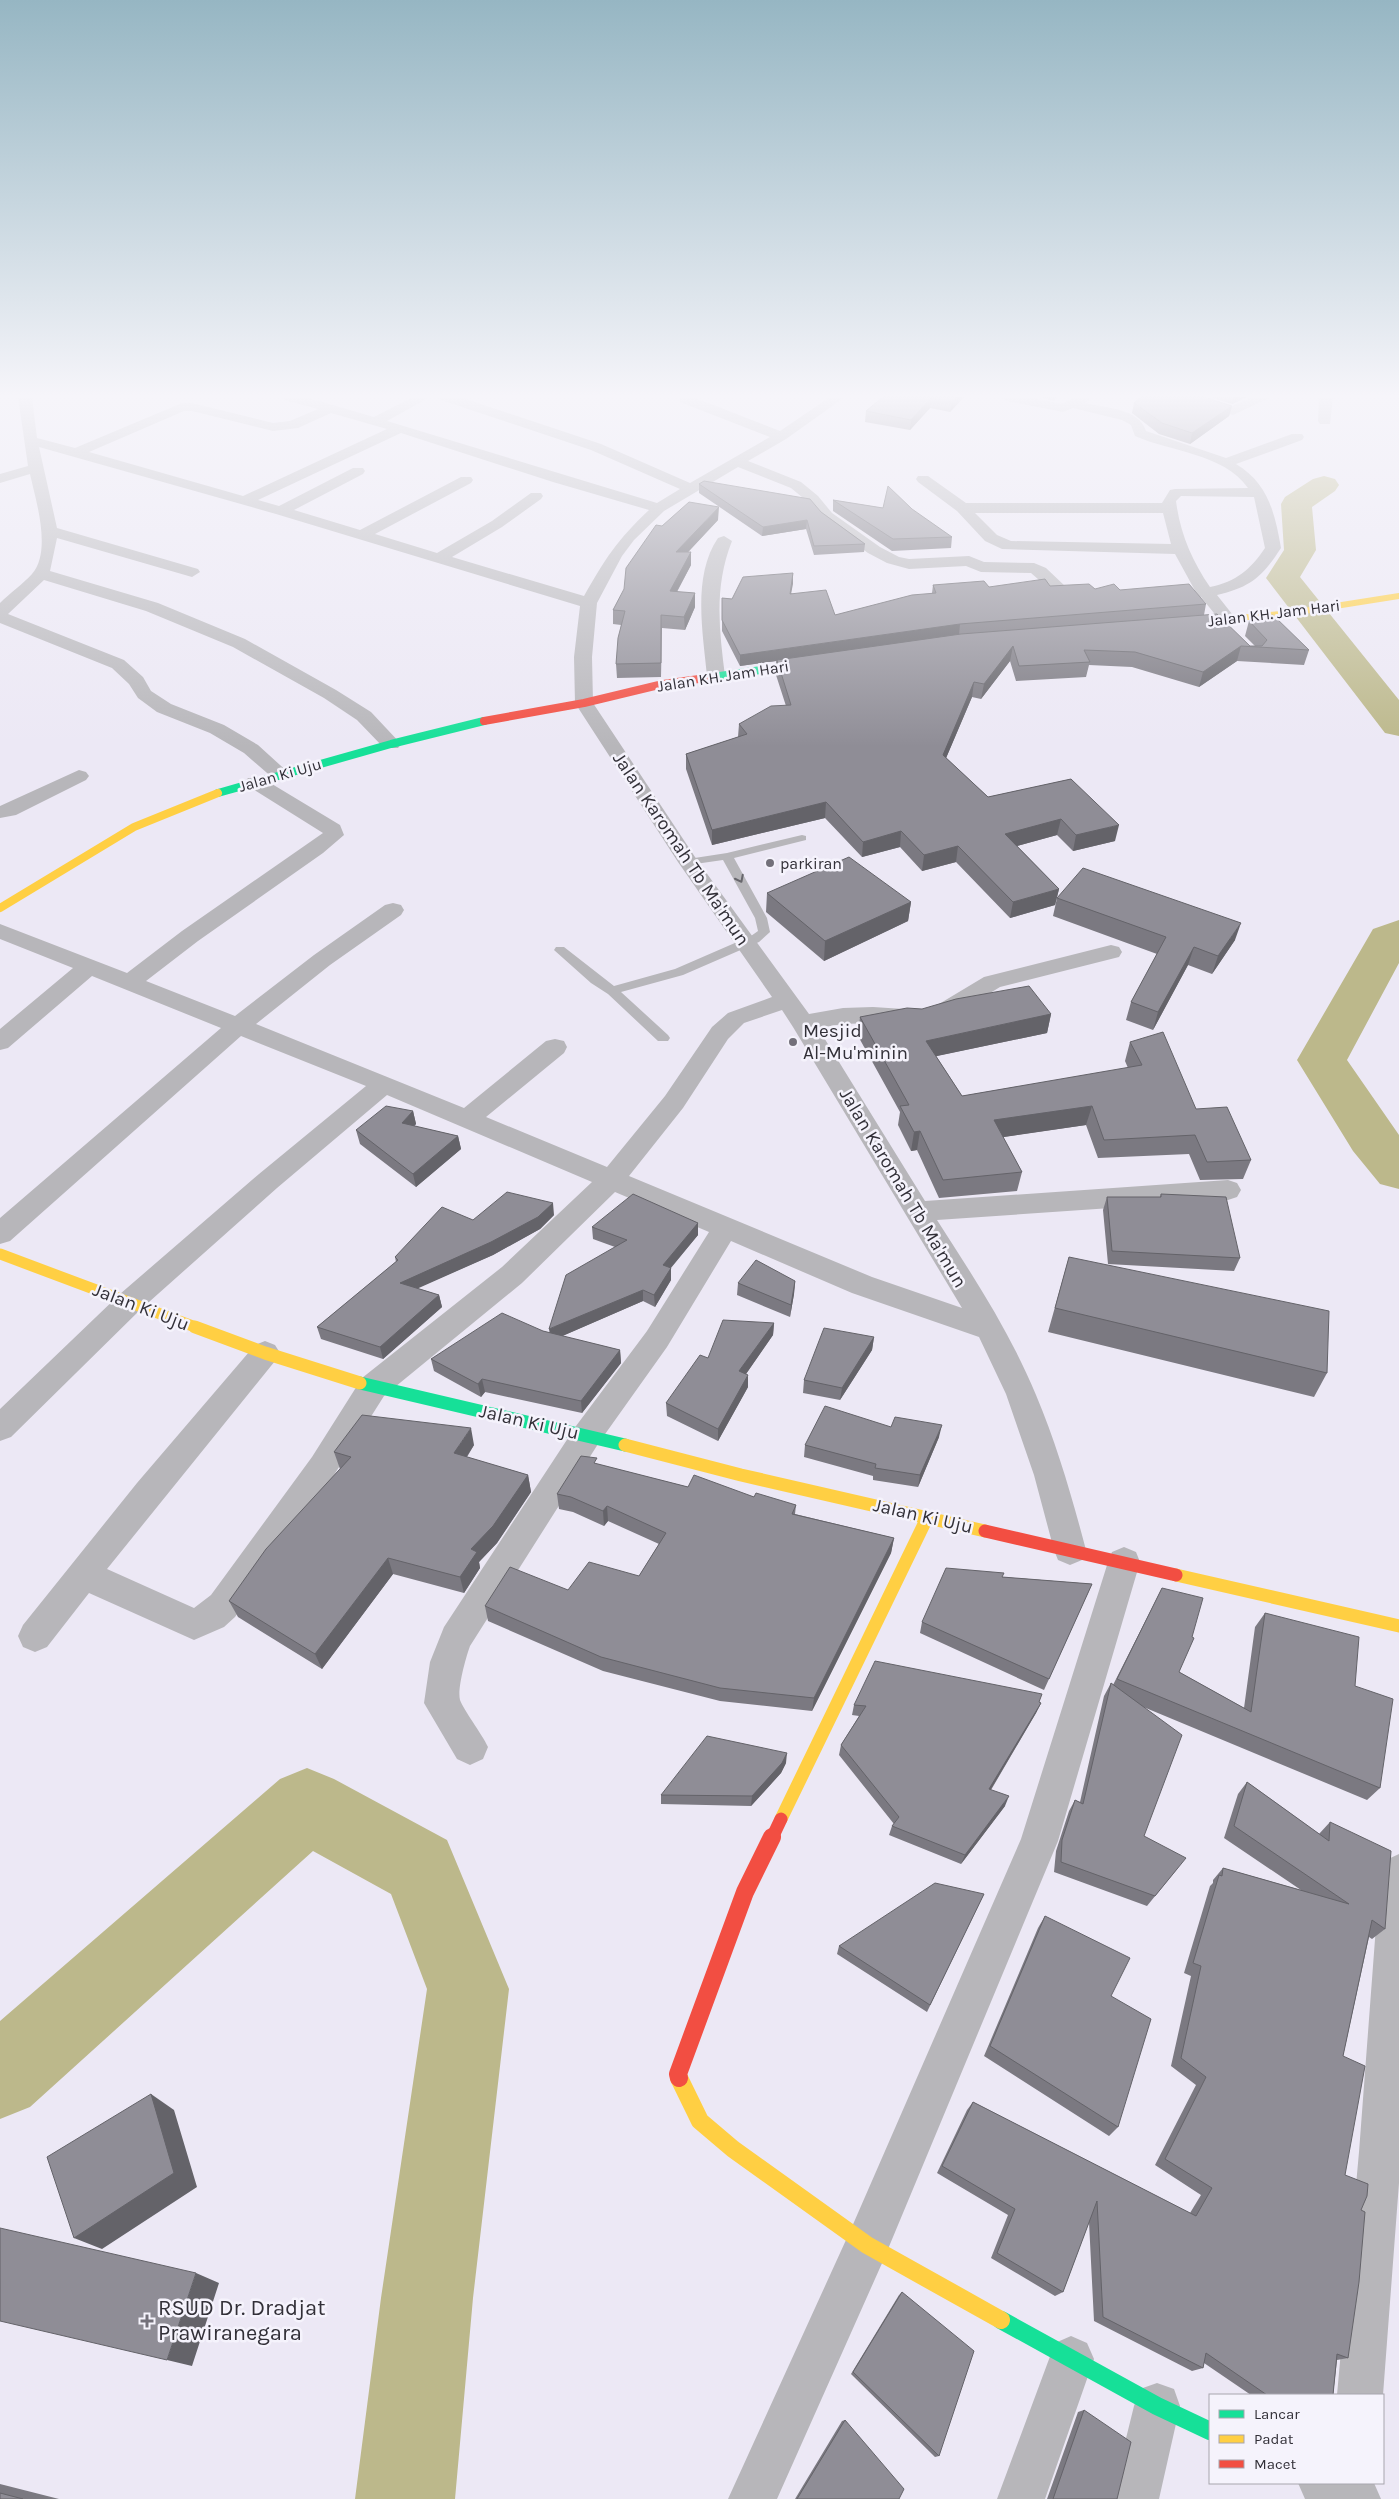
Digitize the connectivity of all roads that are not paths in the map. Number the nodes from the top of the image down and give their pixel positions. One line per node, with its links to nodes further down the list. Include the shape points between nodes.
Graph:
1 (46, 514): 10 (street)
2 (290, 514): 11 (street)
3 (402, 514): 11 (street)
4 (511, 514): 14 (street)
5 (653, 514): 20 (street, via 615,555)
6 (826, 514): 17 (street, via 874,550 893,560 909,564 969,562 981,567 1034,568)
7 (967, 514): 13 (street, via 991,538 1008,546)
8 (1171, 514): 13 (street)
9 (1267, 514): 18 (street, via 1273,548 1256,572 1235,586)
10 (50, 531): 15 (street); 16 (street)
11 (362, 535): 14 (street)
12 (724, 541): 26 (street, via 715,559 712,577 709,628)
13 (1181, 549): 18 (street)
14 (439, 558): 20 (street)
15 (192, 572)
16 (41, 574): 21 (street); 28 (street, via 152,607 240,643 357,712)
17 (1060, 590)
18 (1204, 593): 24 (street)
19 (1397, 597): 24 (street, Jalan KH. Jam Hari)
20 (588, 603): 27 (street, via 583,657)
21 (0, 612)
22 (0, 617): 29 (street, via 118,664 137,681 144,694 164,708 231,737)
23 (1170, 624): 24 (street, Jalan KH. Jam Hari)
24 (1226, 625)
25 (828, 660): 26 (street, Jalan KH. Jam Hari)
26 (716, 676): 27 (street, Jalan KH. Jam Hari, via 663,684)
27 (584, 703): 28 (street, Jalan Ki Uju, via 493,719); 35 (street, Jalan Karomah Tb Ma'mun)
28 (391, 744): 29 (street, Jalan Ki Uju)
29 (281, 775): 31 (street, Jalan Ki Uju)
30 (79, 776): 32 (street, via 9,811)
31 (255, 782): 36 (street, Jalan Ki Uju, via 172,810 134,827); 43 (street, via 333,829 334,835)
32 (0, 812)
33 (802, 838): 34 (lane)
34 (727, 856): 35 (lane); 39 (lane, one-way to 39, via 764,925 764,932)
35 (688, 862): 39 (street, Jalan Karomah Tb Ma'mun)
36 (0, 908)
37 (393, 910): 47 (street)
38 (0, 931): 42 (street)
39 (744, 944): 44 (lane, via 679,972); 45 (street, Jalan Karomah Tb Ma'mun)
40 (560, 950): 44 (lane)
41 (1111, 952): 46 (street, via 992,982 941,1013 919,1018 873,1014 843,1016)
42 (88, 968): 43 (street); 49 (street)
43 (131, 981): 47 (street)
44 (612, 991): 48 (lane)
45 (786, 1001): 46 (street, Jalan Karomah Tb Ma'mun); 53 (street, via 736,1018 720,1033 674,1102)
46 (803, 1023): 55 (street, Jalan Karomah Tb Ma'mun)
47 (239, 1025): 51 (street); 57 (street)
48 (663, 1038)
49 (0, 1042)
50 (555, 1047): 52 (street)
51 (384, 1084): 52 (street); 59 (street)
52 (467, 1119): 53 (street)
53 (612, 1179): 56 (street); 62 (street, via 512,1275)
54 (1228, 1190): 55 (street)
55 (918, 1211): 60 (street, Jalan Karomah Tb Ma'mun)
56 (725, 1228): 60 (street, via 862,1284); 64 (street, via 658,1339)
57 (0, 1234)
58 (0, 1254): 59 (street, Jalan Ki Uju)
59 (130, 1302): 61 (street, Jalan Ki Uju); 63 (street)
60 (990, 1329): 66 (street, Jalan Karomah Tb Ma'mun, via 1024,1403 1050,1475)
61 (265, 1353): 62 (street, Jalan Ki Uju); 68 (street)
62 (373, 1387): 64 (street, Jalan Ki Uju); 68 (street, via 323,1466 223,1606 212,1616 194,1624)
63 (0, 1428)
64 (587, 1435): 65 (street, Jalan Ki Uju); 71 (street, via 456,1638 447,1662 442,1703)
65 (927, 1518): 66 (street, Jalan Ki Uju); 73 (street, via 745,1892 678,2074 700,2121 733,2149)
66 (1070, 1550): 67 (street, Jalan Ki Uju)
67 (1124, 1562): 69 (street, Jalan Ki Uju); 73 (street, via 1039,1841)
68 (85, 1574): 70 (street)
69 (1399, 1626)
70 (35, 1636)
71 (470, 1747)
72 (1399, 1873): 75 (street)
73 (867, 2245): 74 (street); 78 (street)
74 (1071, 2359): 76 (street); 79 (street)
75 (1360, 2394)
76 (1157, 2406): 77 (street); 80 (street)
77 (1209, 2431)
78 (752, 2499)
79 (1021, 2499)
80 (1135, 2499)

